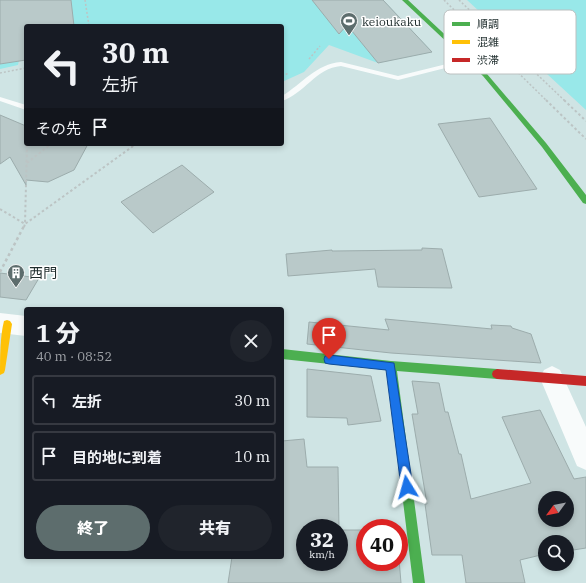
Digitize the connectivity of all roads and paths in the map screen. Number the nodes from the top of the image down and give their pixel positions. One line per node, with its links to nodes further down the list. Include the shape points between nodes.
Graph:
1 (85, 0): 7 (path)
2 (405, 0): 8 (street)
3 (444, 0): 5 (path)
4 (459, 0): 6 (path)
5 (454, 10)
6 (470, 10)
7 (89, 24)
8 (444, 35)
9 (444, 67): 15 (lane, via 398,78 333,64)
10 (24, 68): 11 (path)
11 (0, 73)
12 (484, 74): 24 (street, via 544,145)
13 (520, 74): 19 (path)
14 (538, 74): 18 (path)
15 (284, 98)
16 (0, 99): 17 (lane)
17 (24, 107)
18 (586, 121)
19 (586, 139)
20 (27, 146): 23 (path)
21 (48, 146): 23 (path)
22 (133, 146): 26 (path)
23 (26, 163): 26 (path)
24 (586, 201)
25 (0, 209): 26 (path)
26 (25, 224): 27 (path)
27 (0, 272)
28 (11, 324): 31 (street)
29 (284, 354): 30 (street)
30 (391, 366): 32 (street); 35 (street)
31 (0, 370)
32 (552, 378): 33 (street); 34 (street)
33 (586, 381)
34 (586, 457)
35 (419, 583)

